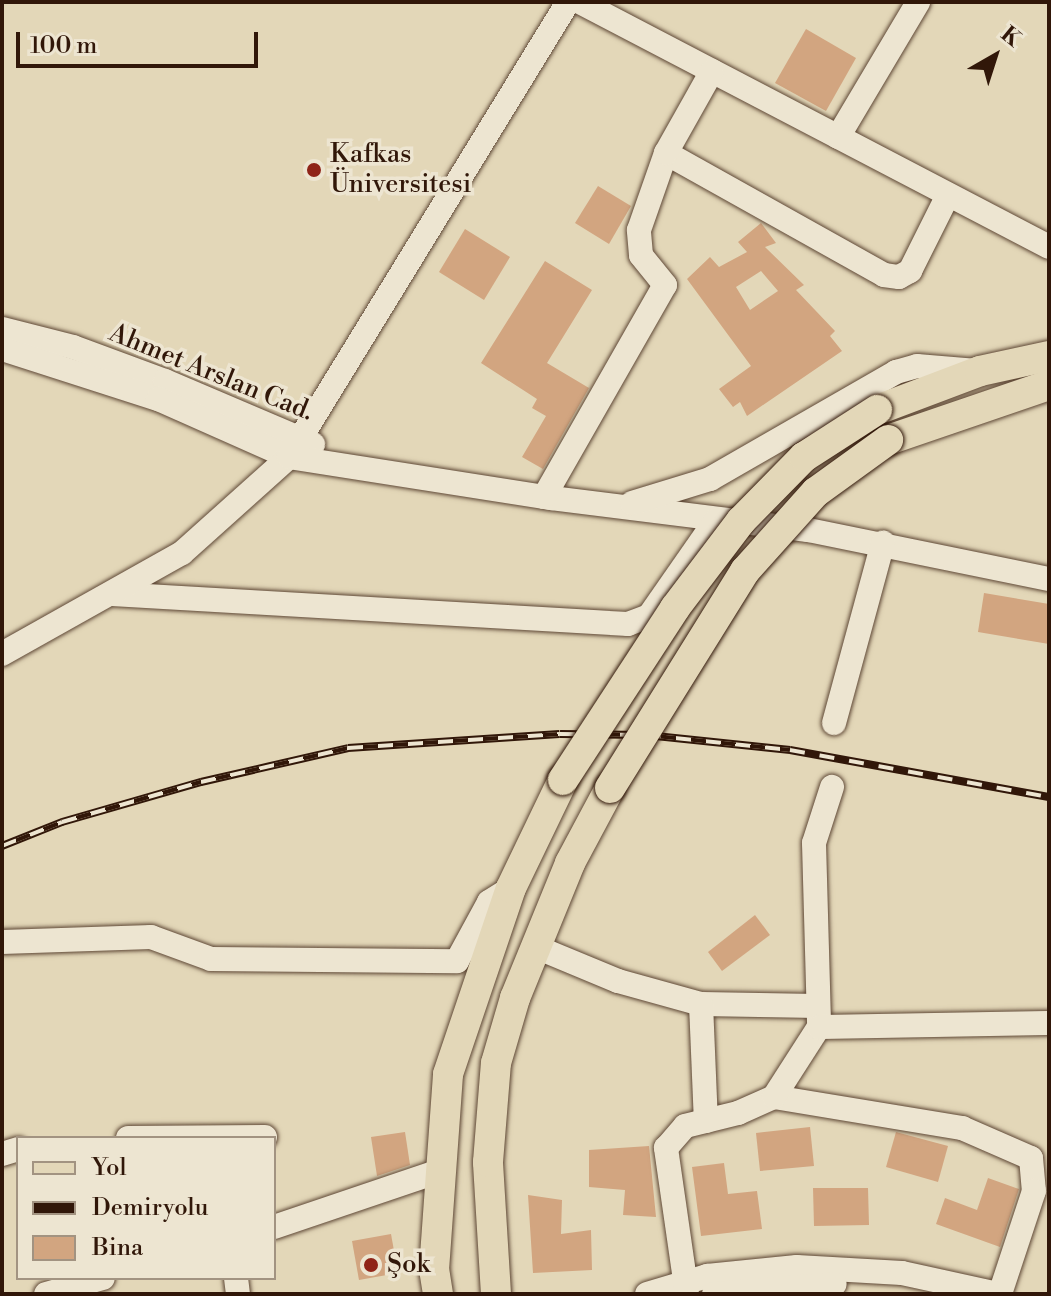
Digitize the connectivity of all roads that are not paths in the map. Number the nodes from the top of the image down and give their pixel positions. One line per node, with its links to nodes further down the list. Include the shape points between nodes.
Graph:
1 (568, 2): 14 (street)
2 (580, 2): 4 (street)
3 (918, 2): 5 (street)
4 (712, 71): 5 (street); 6 (street)
5 (838, 137): 7 (street)
6 (666, 153): 7 (street, via 884,275 899,277 910,271); 15 (street, via 637,241 641,255 665,285)
7 (948, 195): 8 (street)
8 (1049, 247)
9 (2, 329): 14 (street, Ahmet Arslan Cad., via 73,347)
10 (2, 349): 14 (street, Ahmet Arslan Cad., via 67,366)
11 (1049, 356): 12 (main road)
12 (980, 371): 16 (street, via 917,366 896,372 710,479); 24 (main road, bridge, via 877,410 804,457 741,521 675,608 563,780)
13 (1049, 385): 26 (main road, bridge, via 888,440 816,492 790,519 745,571 610,788 570,863)
14 (295, 446): 15 (street, Ahmet Arslan Cad., via 333,461); 20 (street, via 182,553)
15 (544, 497): 16 (street, Ahmet Arslan Cad.)
16 (622, 506): 17 (street, Ahmet Arslan Cad.)
17 (716, 520): 18 (street, Ahmet Arslan Cad.); 20 (street, via 649,616 628,624)
18 (883, 543): 19 (street, Ahmet Arslan Cad.); 22 (street)
19 (1049, 579)
20 (112, 594): 21 (street)
21 (2, 654)
22 (834, 723)
23 (832, 787): 28 (street, via 814,843)
24 (511, 888): 25 (street, via 489,902 457,961 211,959 151,937); 33 (main road, via 448,1074)
25 (2, 942)
26 (536, 947): 27 (street, via 618,981); 41 (main road, via 496,1063 488,1162)
27 (701, 1004): 28 (street); 31 (street)
28 (819, 1017): 29 (street); 30 (street)
29 (1049, 1023)
30 (774, 1097): 31 (street); 32 (street, via 962,1128)
31 (706, 1121): 38 (street, via 685,1126 666,1148)
32 (1040, 1154): 34 (street, via 1034,1191)
33 (439, 1171): 35 (street); 40 (main road, via 434,1270)
34 (1038, 1217): 45 (street)
35 (276, 1226)
36 (96, 1280): 39 (street)
37 (853, 1283): 38 (street, via 769,1267); 43 (street, via 772,1285); 44 (street); 45 (street, via 930,1277)
38 (686, 1288): 42 (street)
39 (46, 1294)
40 (438, 1294)
41 (496, 1294)
42 (647, 1294)
43 (714, 1294)
44 (930, 1294)
45 (999, 1294)

